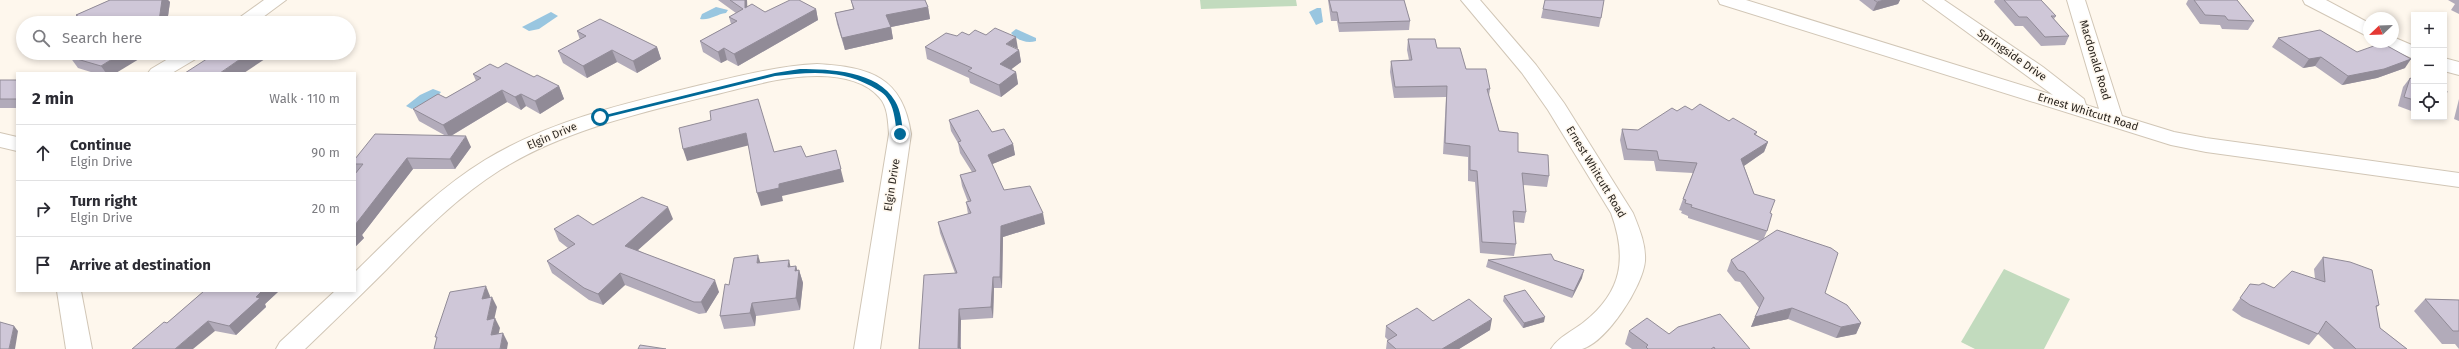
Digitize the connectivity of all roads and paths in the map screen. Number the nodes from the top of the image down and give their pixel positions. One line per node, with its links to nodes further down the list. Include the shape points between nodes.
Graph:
1 (277, 0): 7 (street)
2 (1470, 0): 26 (street, Ernest Whitcutt Road, via 1529,69 1557,108 1622,213 1629,232 1633,256 1631,273 1616,306 1599,325)
3 (1727, 0): 15 (street, Ernest Whitcutt Road)
4 (1932, 0): 15 (street, Springside Drive, via 2036,71)
5 (2076, 0): 16 (street, Macdonald Road)
6 (2312, 0): 8 (street)
7 (253, 16)
8 (2363, 28)
9 (2399, 46): 10 (street)
10 (2411, 52)
11 (180, 60): 14 (street)
12 (2447, 65): 13 (street)
13 (2459, 69)
14 (160, 72)
15 (2089, 112): 16 (street, Ernest Whitcutt Road)
16 (2113, 120): 19 (street, Ernest Whitcutt Road, via 2171,138 2206,145)
17 (0, 140): 18 (street)
18 (16, 144)
19 (2459, 180)
20 (356, 285): 25 (street, Elgin Drive, via 474,177 532,145 593,120 637,107 775,74 832,71 846,73 873,84 885,92 898,115 900,134)
21 (69, 292): 23 (street)
22 (349, 292): 24 (street)
23 (79, 349)
24 (289, 349)
25 (867, 349)
26 (1564, 349)

